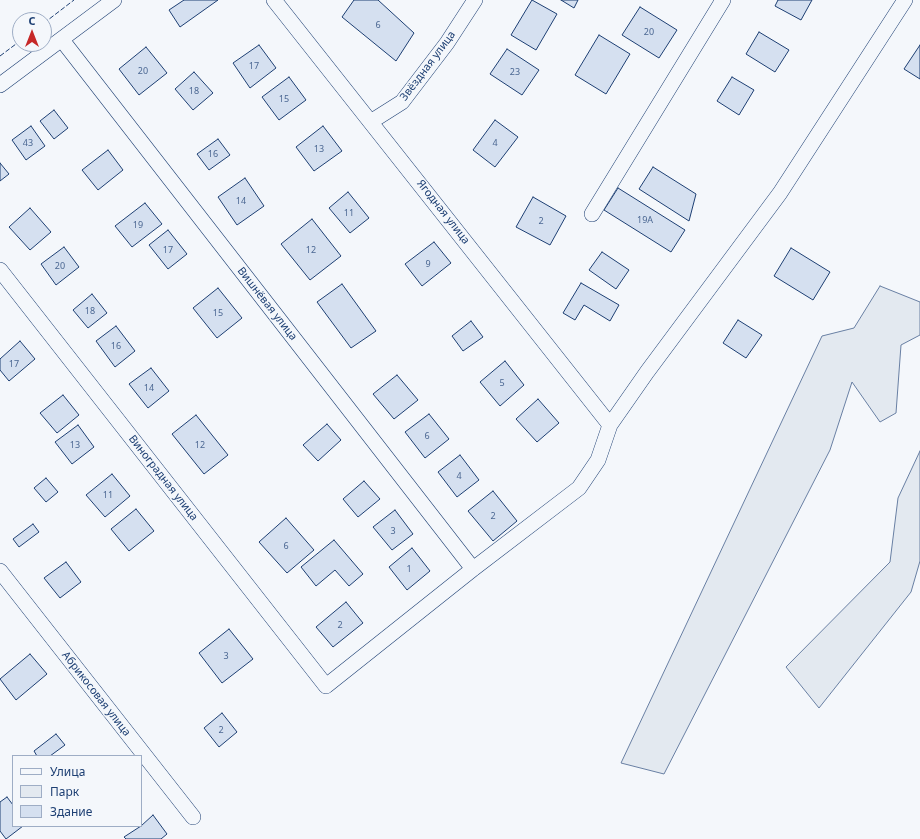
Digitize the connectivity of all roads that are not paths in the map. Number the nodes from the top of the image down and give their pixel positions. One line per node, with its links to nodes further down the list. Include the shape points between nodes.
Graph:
1 (114, 0): 6 (street)
2 (274, 0): 8 (street, Ягодная улица)
3 (475, 0): 8 (street, Звёздная улица, via 447,43 402,102)
4 (723, 0): 9 (street)
5 (905, 0): 11 (street, via 780,193)
6 (62, 40): 7 (street); 12 (street, Вишнёвая улица)
7 (0, 85)
8 (372, 122): 11 (street, Ягодная улица)
9 (592, 214)
10 (0, 270): 12 (street, Виноградная улица, via 326,686)
11 (610, 425): 12 (street, via 598,460 579,488)
12 (473, 569)
13 (0, 572): 14 (street, Абрикосовая улица)
14 (193, 817)

